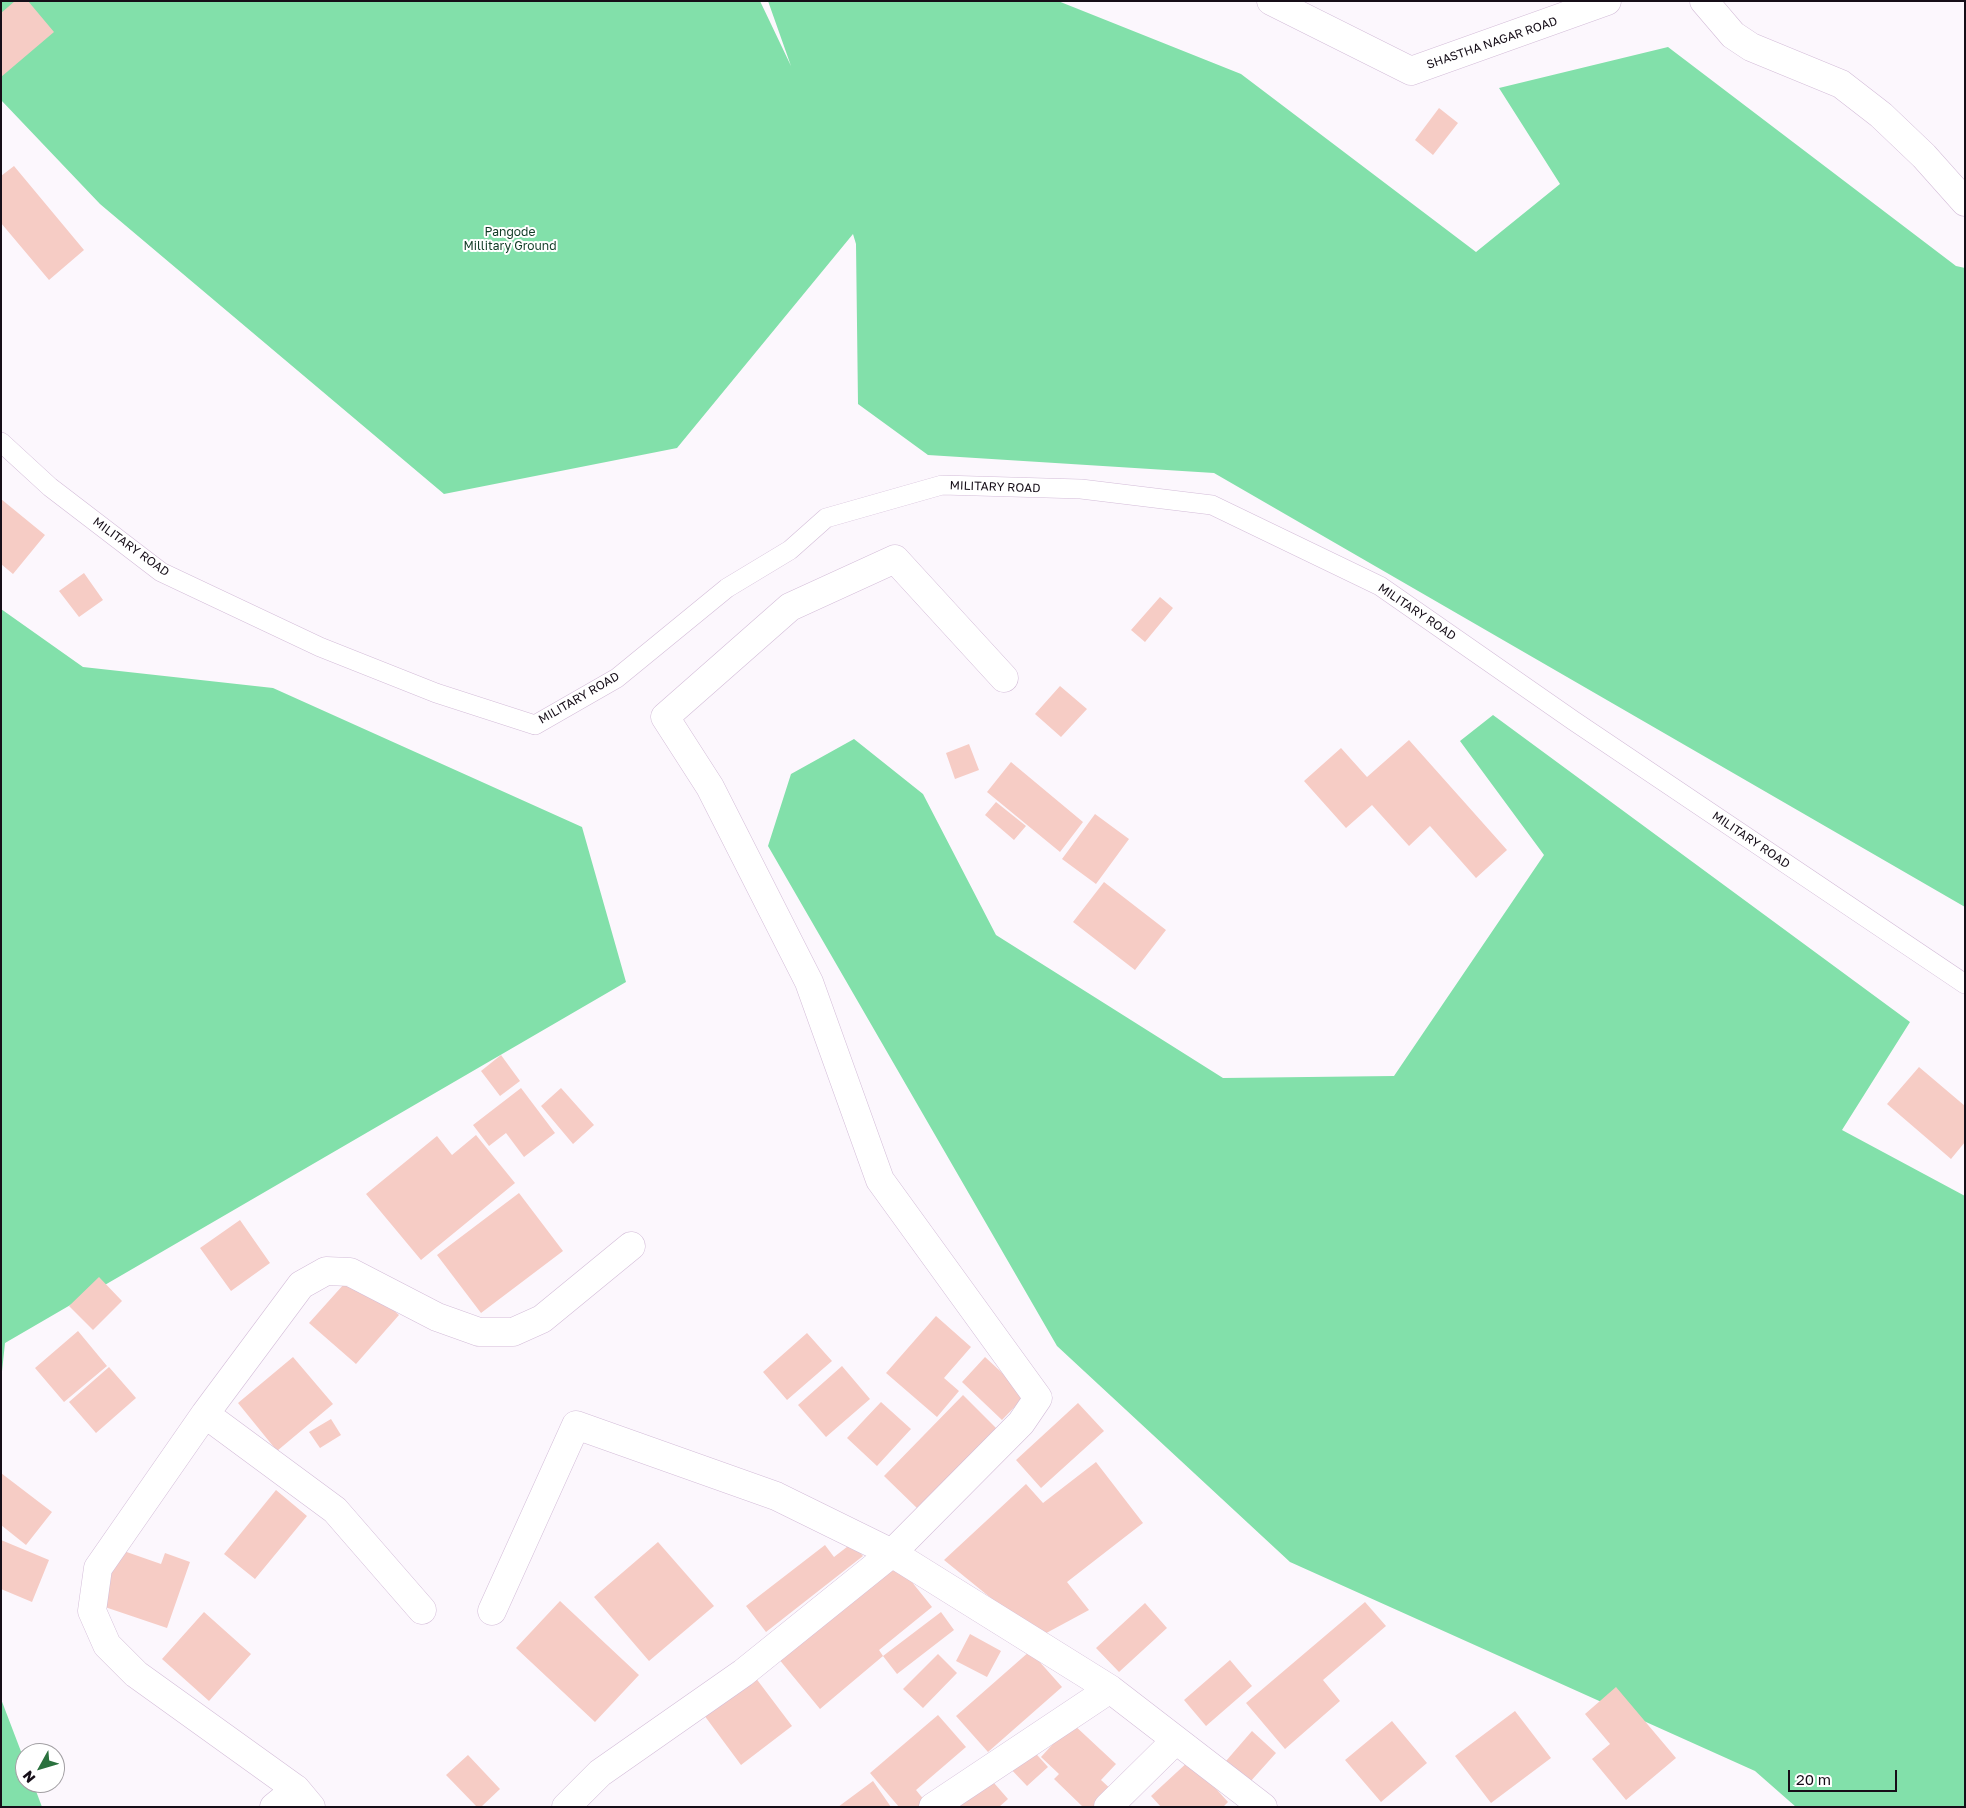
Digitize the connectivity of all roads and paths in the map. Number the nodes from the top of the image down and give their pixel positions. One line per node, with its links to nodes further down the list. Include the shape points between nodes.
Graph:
1 (1271, 1): 2 (street, SHASTHA NAGAR ROAD, via 1411,71)
2 (1607, 1)
3 (1704, 1): 4 (street, via 1733,35 1751,47 1841,84 1881,115)
4 (1965, 202)
5 (1, 442): 7 (lane, MILITARY ROAD, via 50,487 162,572 320,646 436,693 535,725 617,678 727,588 790,550 826,518 942,485 1081,489 1212,505 1380,586)
6 (1004, 678): 10 (street, via 895,559 790,607 665,717 710,788 809,982 880,1180 1038,1398 1021,1423)
7 (1965, 984)
8 (631, 1246): 9 (street, via 542,1319 513,1332 479,1332 437,1316 350,1272 326,1271 301,1285)
9 (205, 1414): 11 (street, via 335,1510); 15 (street, via 98,1568 92,1611 107,1645 136,1674)
10 (892, 1553): 12 (street, via 776,1496 576,1425); 13 (street); 17 (street, via 743,1673 600,1773)
11 (422, 1610)
12 (492, 1611)
13 (1110, 1689): 14 (street); 18 (street)
14 (1175, 1740): 19 (street); 20 (street)
15 (303, 1798): 16 (street)
16 (274, 1807)
17 (566, 1807)
18 (933, 1807)
19 (1108, 1807)
20 (1263, 1807)

